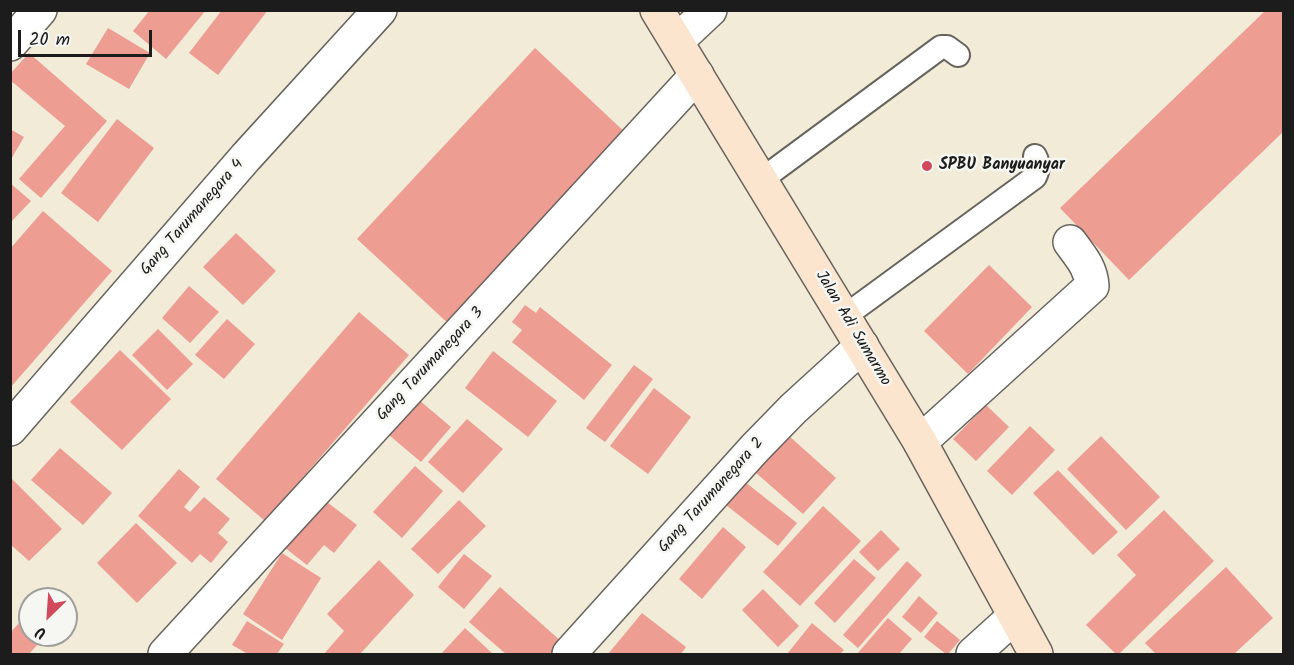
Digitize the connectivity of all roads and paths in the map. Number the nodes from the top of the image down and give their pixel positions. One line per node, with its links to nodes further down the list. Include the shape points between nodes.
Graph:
1 (380, 10): 12 (street, Gang Tarumanegara 4, via 246,157)
2 (657, 10): 4 (main road, Jalan Adi Sumarmo)
3 (710, 10): 4 (street)
4 (677, 41): 6 (main road, Jalan Adi Sumarmo)
5 (958, 55): 8 (lane, via 941,47)
6 (697, 75): 8 (main road, Jalan Adi Sumarmo); 15 (street, Gang Tarumanegara 3)
7 (1035, 156): 10 (lane, via 1039,163 1035,177)
8 (761, 180): 10 (main road, Jalan Adi Sumarmo)
9 (1070, 242): 13 (street, via 1092,275 1092,286)
10 (845, 316): 11 (main road, Jalan Adi Sumarmo)
11 (862, 345): 13 (main road, Jalan Adi Sumarmo); 16 (street, Gang Tarumanegara 2, via 755,448)
12 (10, 429)
13 (920, 442): 14 (main road, Jalan Adi Sumarmo)
14 (1015, 616): 17 (street); 18 (main road, Jalan Adi Sumarmo)
15 (165, 654)
16 (569, 654)
17 (973, 654)
18 (1036, 654)

